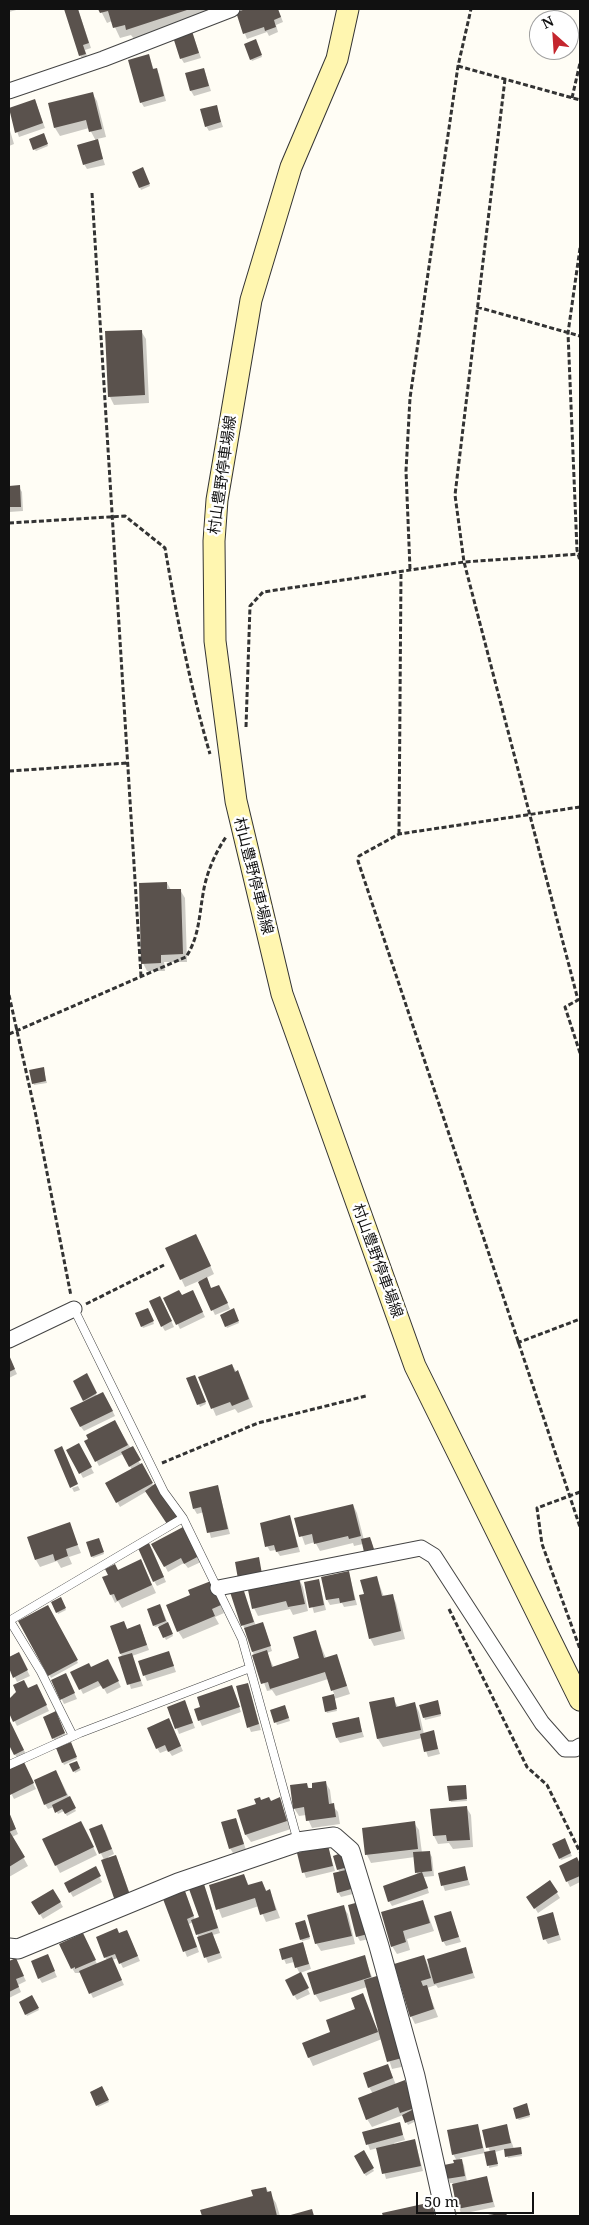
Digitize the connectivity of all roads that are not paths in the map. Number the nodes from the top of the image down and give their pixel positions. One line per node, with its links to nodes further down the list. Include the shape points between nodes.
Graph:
1 (232, 9): 3 (street)
2 (348, 9): 10 (main road, 村山豊野停車場線, via 337,59 291,168 251,300 217,500 215,641 238,818 282,994 415,1366)
3 (9, 91)
4 (74, 1309): 5 (street); 6 (lane, via 164,1492)
5 (9, 1340)
6 (183, 1518): 7 (lane); 8 (lane)
7 (218, 1588): 9 (lane, via 242,1639); 12 (street, via 421,1548 434,1556 542,1723 565,1750)
8 (9, 1621): 11 (lane)
9 (250, 1668): 11 (lane); 14 (lane)
10 (580, 1700)
11 (73, 1736): 13 (lane)
12 (580, 1746)
13 (9, 1765)
14 (298, 1842): 15 (street, via 178,1883 18,1949); 16 (street, via 334,1838 350,1851 415,2076)
15 (9, 1948)
16 (446, 2216)

